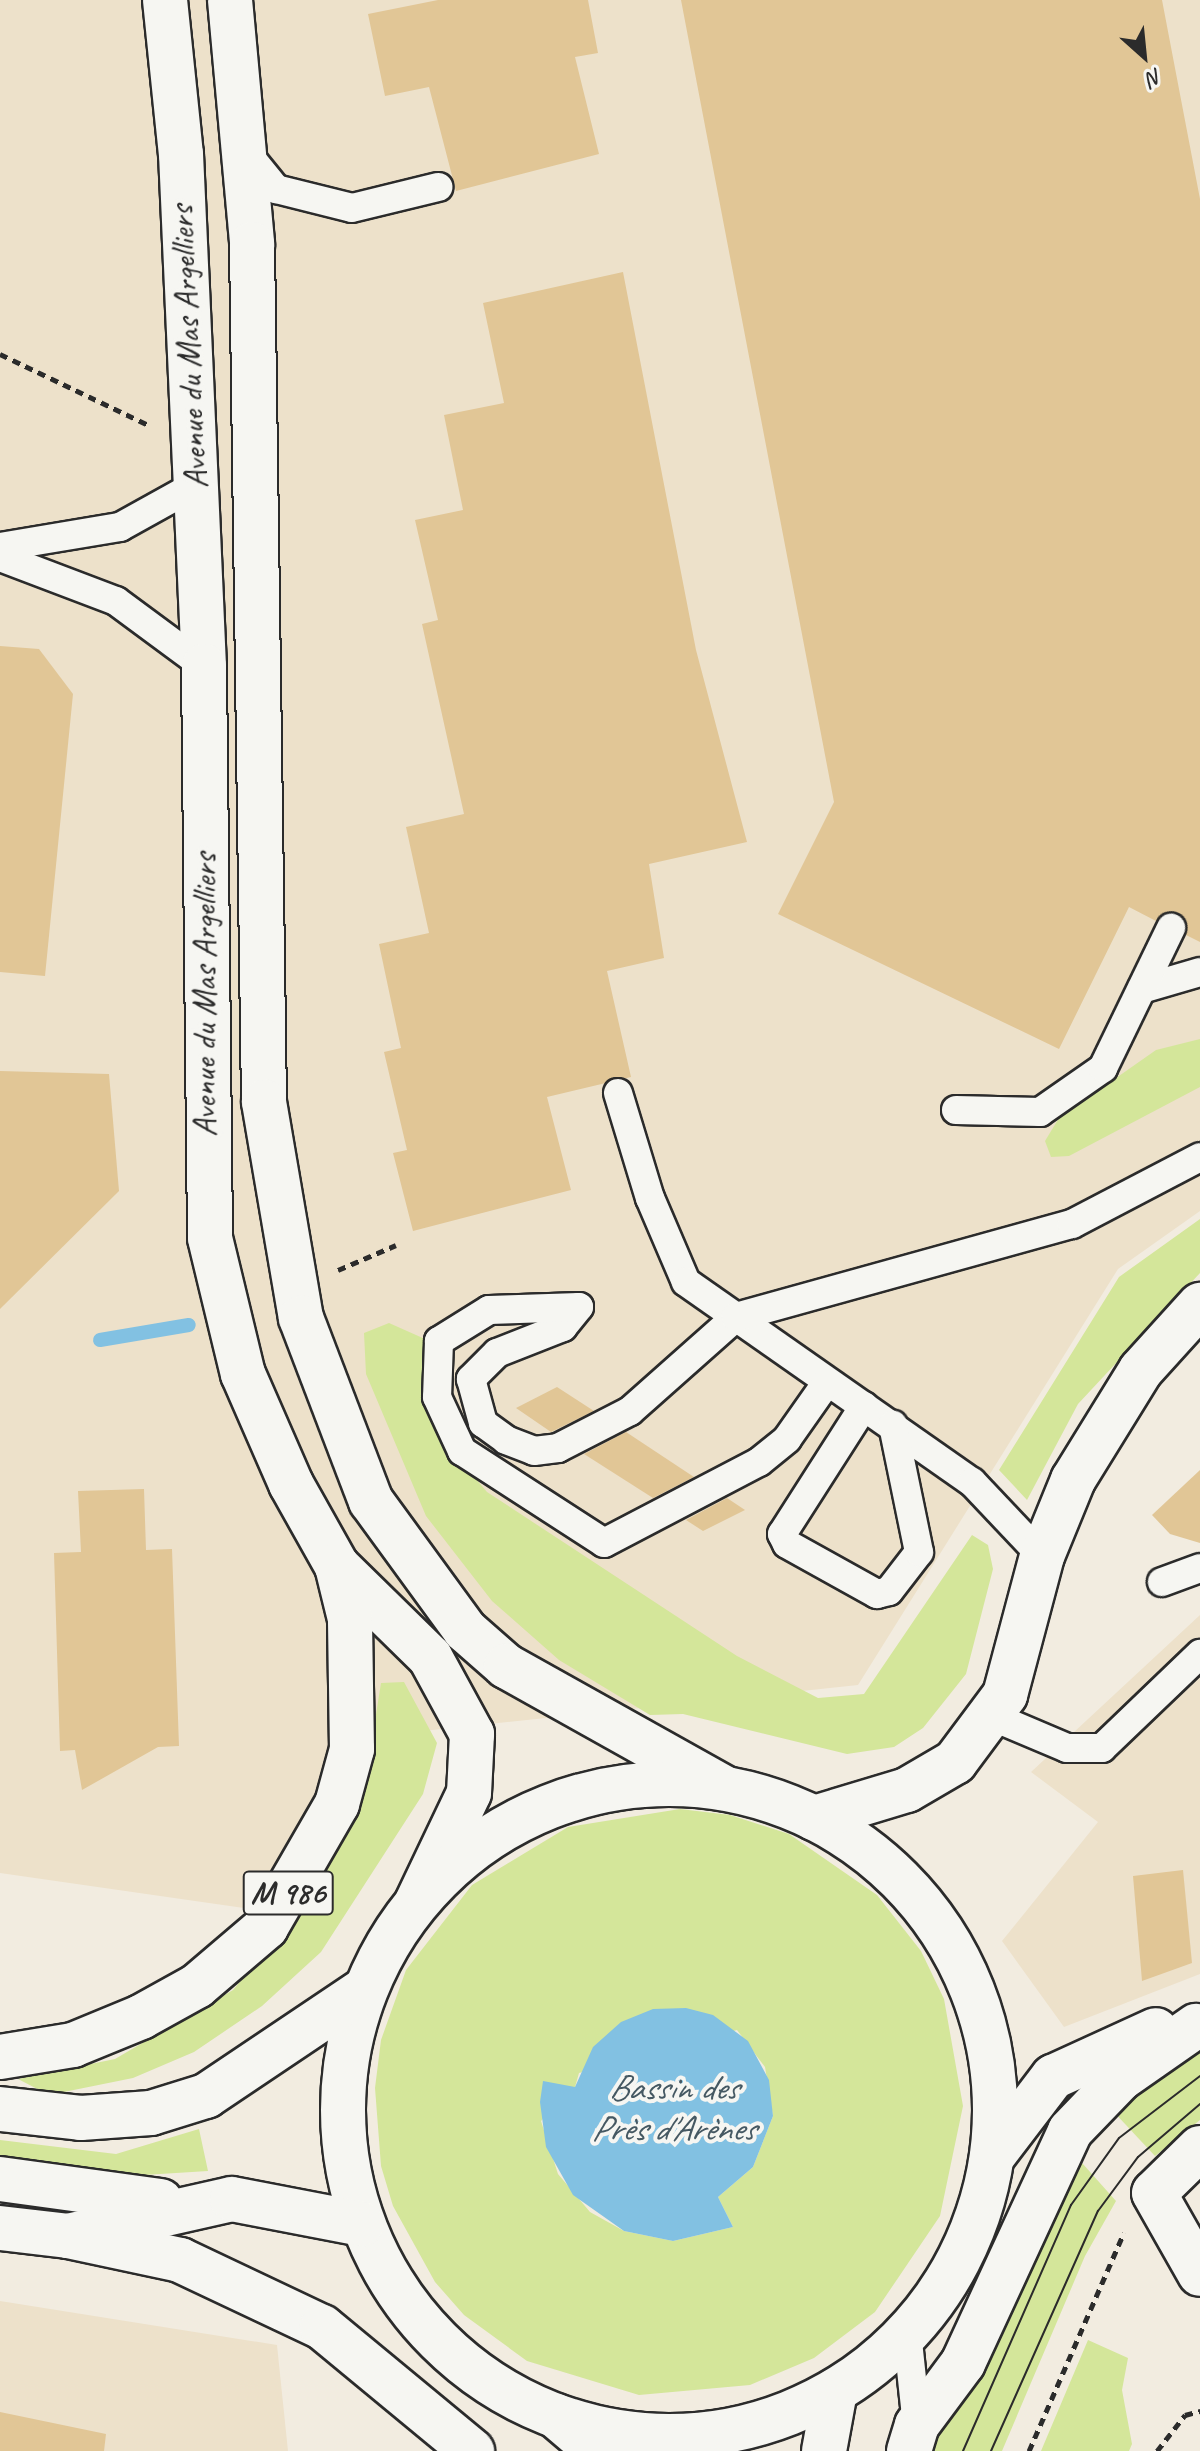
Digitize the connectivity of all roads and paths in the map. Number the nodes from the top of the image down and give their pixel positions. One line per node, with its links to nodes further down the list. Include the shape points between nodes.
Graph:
1 (165, 0): 7 (main road, Avenue du Mas Argelliers, via 181,154)
2 (230, 0): 3 (main road, Avenue du Mas Argelliers)
3 (246, 152): 4 (lane, via 276,189 352,208); 30 (main road, Avenue du Mas Argelliers, via 262,673 264,1102 301,1318 371,1501 465,1630 506,1666)
4 (438, 187)
5 (0, 354): 6 (path)
6 (152, 427)
7 (194, 486): 8 (lane, via 120,527); 10 (main road, Avenue du Mas Argelliers)
8 (0, 547)
9 (0, 557): 10 (lane, via 116,601)
10 (204, 666): 25 (main road, Avenue du Mas Argelliers, via 210,1238 262,1428)
11 (1171, 928): 13 (lane)
12 (1200, 972): 13 (lane)
13 (1142, 989): 15 (lane, via 1103,1068 1040,1112)
14 (618, 1093): 20 (lane, via 671,1257 686,1282)
15 (956, 1110)
16 (1200, 1157): 20 (lane, via 1072,1224)
17 (396, 1245): 18 (path)
18 (330, 1273)
19 (1200, 1305): 24 (main road, via 1141,1370 1104,1424)
20 (736, 1317): 21 (lane); 21 (lane, via 630,1411 558,1448 534,1451 483,1423 470,1400 471,1379 497,1353 563,1327 579,1307 489,1310 439,1341 437,1397 462,1451 604,1543 759,1462 787,1439)
21 (827, 1382): 22 (lane)
22 (864, 1406): 23 (lane); 23 (lane, via 782,1534 787,1544 877,1594 889,1591 919,1552)
23 (893, 1425): 24 (lane, via 995,1500)
24 (1042, 1556): 29 (main road, via 1005,1695)
25 (337, 1566): 32 (main road, Avenue du Mas Argelliers, via 430,1657 472,1734 469,1793); 35 (main road, M 986, via 350,1619 352,1749 337,1804 266,1927 197,1986 141,2017 73,2045)
26 (1200, 1568): 27 (lane)
27 (1162, 1582)
28 (1200, 1654): 29 (lane, via 1102,1748 1067,1748)
29 (989, 1715): 31 (main road, via 955,1762 907,1790)
30 (724, 1788): 31 (main road); 32 (main road, via 655,1784 588,1794 524,1818 466,1854)
31 (814, 1818): 38 (main road, via 901,1883 958,1958 984,2021 995,2089)
32 (417, 1902): 33 (main road)
33 (365, 1989): 36 (main road, via 206,2096 151,2113 81,2118); 42 (main road, via 345,2067 344,2130)
34 (1198, 2025): 38 (main road, via 1168,2025 1053,2077); 50 (main road, via 1120,2079 1070,2131 963,2363)
35 (0, 2057)
36 (0, 2109)
37 (1200, 2148): 40 (main road)
38 (992, 2157): 46 (main road, via 963,2251)
39 (0, 2179): 41 (main road)
40 (1154, 2193): 45 (main road); 54 (path, via 1106,2267)
41 (191, 2205): 42 (main road, via 281,2203); 44 (main road)
42 (362, 2224): 49 (main road, via 386,2275 428,2331 505,2393)
43 (0, 2228): 44 (main road)
44 (68, 2236): 51 (main road, via 180,2260 322,2327)
45 (1200, 2274)
46 (907, 2332): 47 (main road); 50 (lane)
47 (835, 2391): 49 (main road, via 769,2420 698,2435 626,2433); 53 (main road)
48 (1200, 2411): 55 (path, via 1185,2415)
49 (556, 2416): 52 (main road)
50 (913, 2438)
51 (472, 2451)
52 (597, 2451)
53 (824, 2451)
54 (1029, 2451)
55 (1157, 2451)

